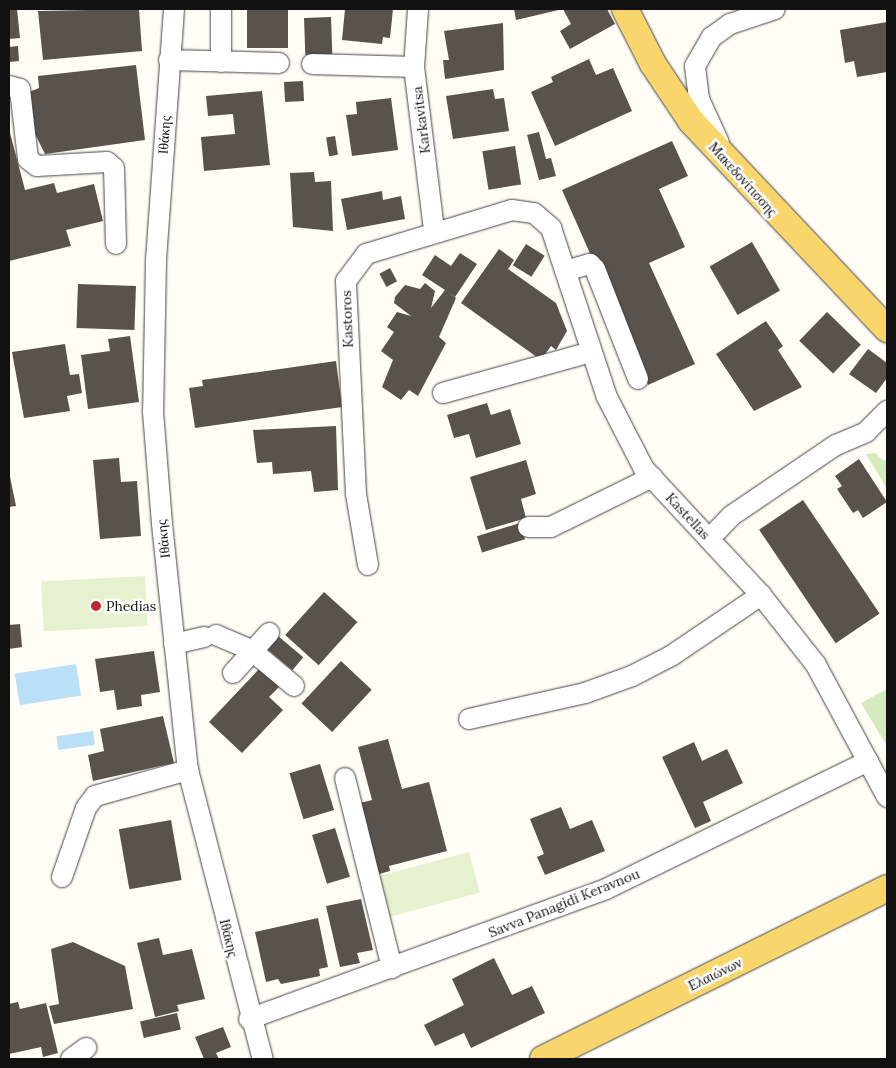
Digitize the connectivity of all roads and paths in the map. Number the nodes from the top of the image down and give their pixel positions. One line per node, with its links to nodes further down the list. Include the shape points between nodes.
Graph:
1 (174, 9): 6 (street, Ιθάκης)
2 (221, 9): 7 (street)
3 (418, 9): 10 (street, Karkavitsa)
4 (626, 9): 12 (main road, Μακεδονίτισσης, via 667,87)
5 (775, 9): 12 (street, via 718,32 695,66 699,99)
6 (169, 60): 7 (street); 28 (street, Ιθάκης, via 156,260 153,412)
7 (221, 62): 8 (street)
8 (279, 63)
9 (312, 64): 10 (street)
10 (414, 67): 14 (street, Karkavitsa)
11 (9, 86): 15 (street, via 20,89 28,159 37,166 107,162 114,168)
12 (729, 163): 17 (main road, Μακεδονίτισσης)
13 (534, 213): 14 (street, Kastoros, via 512,210); 16 (street, Kastellas, via 551,228)
14 (434, 230): 25 (street, Kastoros, via 366,254 346,281 356,494)
15 (116, 244)
16 (565, 271): 18 (street, Kastellas); 19 (street, via 590,264 595,269)
17 (887, 329)
18 (591, 352): 20 (street); 22 (street, Kastellas, via 608,397)
19 (638, 379)
20 (443, 394)
21 (887, 411): 24 (street, via 866,432 836,445 731,516)
22 (652, 477): 23 (street, via 551,527); 24 (street, Kastellas)
23 (528, 527)
24 (709, 539): 26 (street, Kastellas)
25 (368, 565)
26 (760, 595): 32 (street, via 671,656 632,676 585,693); 33 (street, Kastellas, via 816,665)
27 (269, 633): 29 (street)
28 (174, 644): 29 (street, via 210,636); 34 (street, Ιθάκης)
29 (251, 650): 30 (street); 31 (street)
30 (233, 673)
31 (294, 686)
32 (469, 719)
33 (868, 761): 36 (street, Kastellas); 39 (street, Savva Panagidi Keravnou, via 604,890)
34 (188, 770): 37 (street, via 95,796 86,808); 40 (street, Ιθάκης)
35 (345, 778): 39 (street)
36 (887, 797)
37 (62, 877)
38 (887, 888): 41 (main road, Ελαιώνων)
39 (392, 968): 40 (street, Savva Panagidi Keravnou)
40 (249, 1019): 42 (street, Ιθάκης)
41 (572, 1053): 43 (main road, Ελαιώνων)
42 (263, 1059)
43 (543, 1059)

